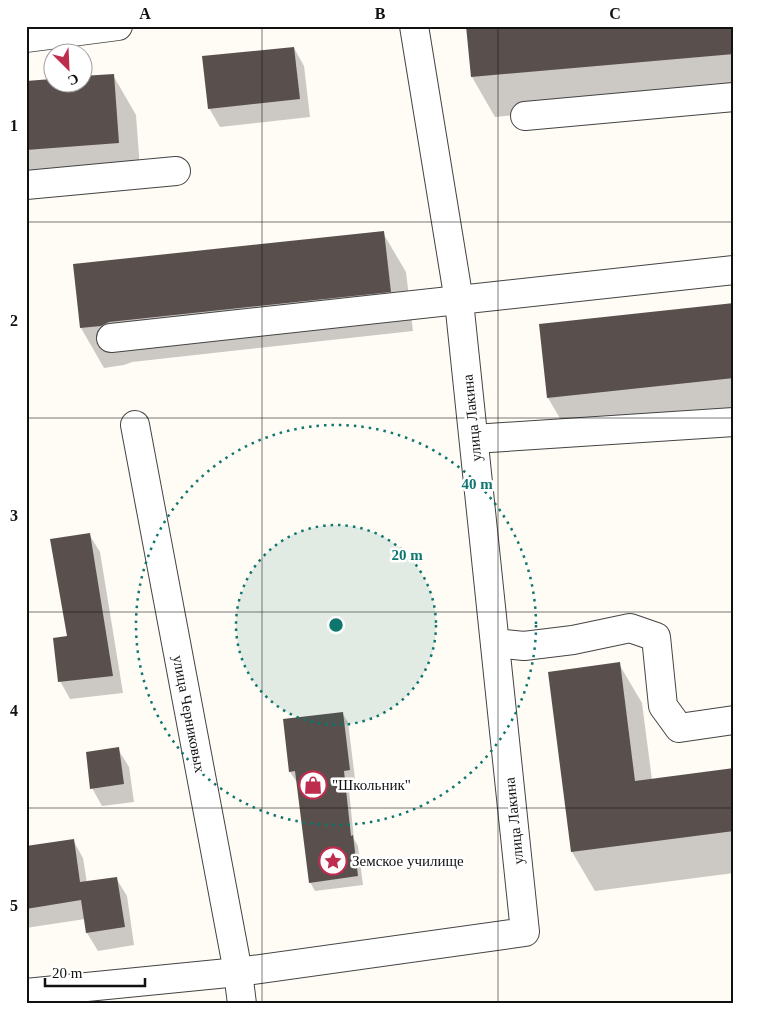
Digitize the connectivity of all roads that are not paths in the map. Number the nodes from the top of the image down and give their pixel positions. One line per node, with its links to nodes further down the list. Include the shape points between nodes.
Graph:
1 (118, 26): 3 (street)
2 (414, 26): 9 (street, улица Лакина)
3 (26, 38)
4 (734, 97): 5 (street)
5 (525, 116)
6 (176, 171): 7 (street)
7 (26, 185)
8 (734, 270): 9 (street)
9 (459, 301): 10 (street); 13 (street, улица Лакина)
10 (111, 338)
11 (734, 422): 13 (street)
12 (135, 425): 16 (street, улица Черниковых)
13 (474, 439): 14 (street, улица Лакина)
14 (495, 643): 15 (street, via 524,646 630,628 656,637 663,706 679,728); 16 (street, улица Лакина, via 525,932)
15 (734, 720)
16 (238, 972): 17 (street); 18 (street, улица Черниковых)
17 (26, 994)
18 (242, 1004)

